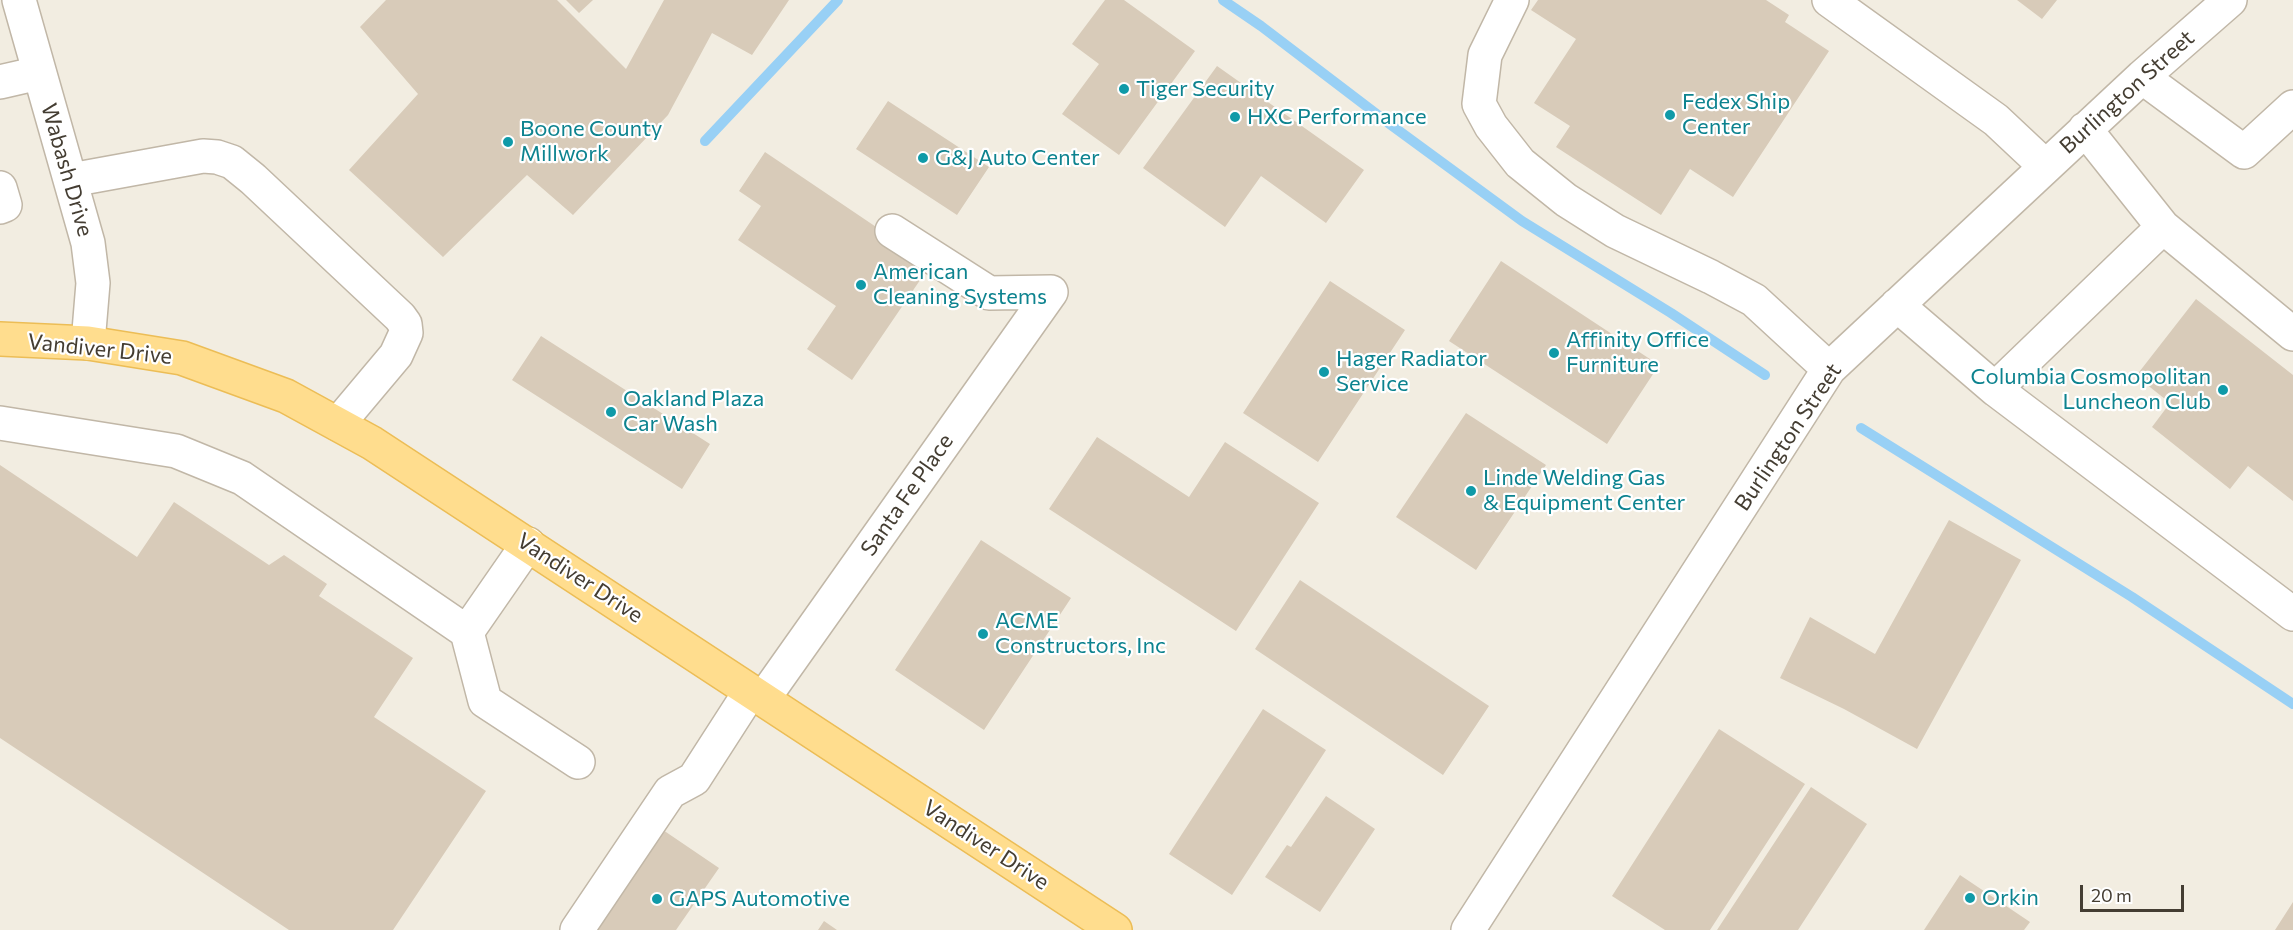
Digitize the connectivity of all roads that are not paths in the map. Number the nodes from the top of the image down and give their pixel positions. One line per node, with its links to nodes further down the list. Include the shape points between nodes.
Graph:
1 (19, 0): 5 (street, Wabash Drive)
2 (1512, 0): 20 (street, via 1485,55 1479,104 1520,163 1566,200 1616,231 1754,300)
3 (1829, 0): 10 (street, via 1996,120)
4 (2230, 0): 6 (street, Burlington Street)
5 (39, 73): 7 (street); 11 (street, Wabash Drive)
6 (2142, 77): 8 (street, via 2244,153); 9 (street, Burlington Street)
7 (0, 82)
8 (2293, 107)
9 (2085, 129): 10 (street, Burlington Street); 14 (street)
10 (2045, 166): 16 (street, Burlington Street)
11 (71, 180): 19 (street, Wabash Drive, via 88,243 93,283); 23 (street, via 203,156 232,162 253,178 405,324 406,333 396,355)
12 (0, 188): 13 (street, via 5,205)
13 (0, 207)
14 (2163, 227): 17 (street); 21 (street)
15 (892, 231): 27 (street, Santa Fe Place, via 989,293 1051,292)
16 (1897, 305): 20 (street, Burlington Street); 21 (street)
17 (2293, 334)
18 (0, 339): 19 (main road, Vandiver Drive)
19 (88, 343): 23 (main road, Vandiver Drive, via 182,358 286,396)
20 (1829, 369): 31 (street, Burlington Street)
21 (1995, 389): 25 (street)
22 (0, 423): 26 (street, via 176,451 242,478)
23 (338, 424): 24 (main road, Vandiver Drive)
24 (528, 543): 26 (street); 27 (main road, Vandiver Drive)
25 (2292, 610)
26 (467, 632): 28 (street, via 485,701)
27 (756, 695): 29 (street, Santa Fe Place, via 693,779 670,792); 30 (main road, Vandiver Drive)
28 (578, 762)
29 (577, 930)
30 (1115, 930)
31 (1468, 930)

